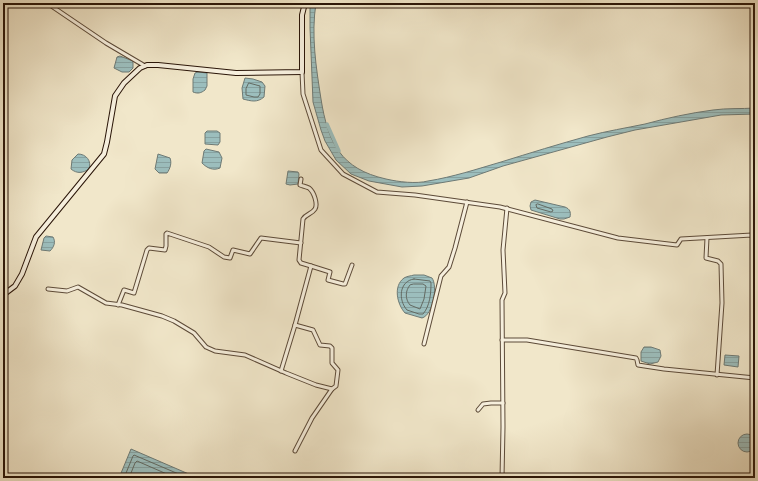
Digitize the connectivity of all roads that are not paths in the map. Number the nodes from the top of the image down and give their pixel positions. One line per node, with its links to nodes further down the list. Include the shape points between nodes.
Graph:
1 (47, 3): 3 (street)
2 (305, 3): 4 (main road, via 302,15)
3 (145, 66): 4 (main road, via 236,73); 14 (main road, via 128,79 115,96 104,154 36,237 22,274 15,286)
4 (302, 72): 6 (street, via 303,94 321,150 343,174 377,192)
5 (301, 179): 10 (street, via 300,185 309,188 316,205 303,219)
6 (467, 202): 7 (street); 18 (street, via 449,267 441,276)
7 (507, 208): 9 (street, via 618,238 677,245 681,239); 17 (street, via 503,250 505,293 502,300)
8 (755, 236): 9 (street)
9 (707, 238): 20 (street, via 706,258 721,264 722,303)
10 (301, 243): 12 (street, via 299,260); 15 (street, via 261,238 251,253 233,250 230,258 209,247 167,232 165,250 147,250 134,293 124,290)
11 (352, 265): 12 (street, via 345,284 328,280 330,272)
12 (311, 266): 16 (street)
13 (48, 289): 15 (street, via 67,292 78,287 106,303)
14 (3, 295)
15 (118, 305): 19 (street, via 168,318 194,333 206,347 215,351 245,355)
16 (295, 325): 19 (street); 22 (street, via 313,330 320,345 332,348 332,363 338,370 336,386)
17 (502, 340): 20 (street, via 528,340 636,358 638,365 643,366); 23 (street)
18 (424, 344)
19 (281, 371): 22 (street)
20 (717, 375): 21 (street)
21 (755, 378)
22 (332, 389): 25 (street, via 312,418)
23 (503, 403): 24 (street, via 482,404); 26 (street)
24 (478, 410)
25 (295, 451)
26 (502, 478)

